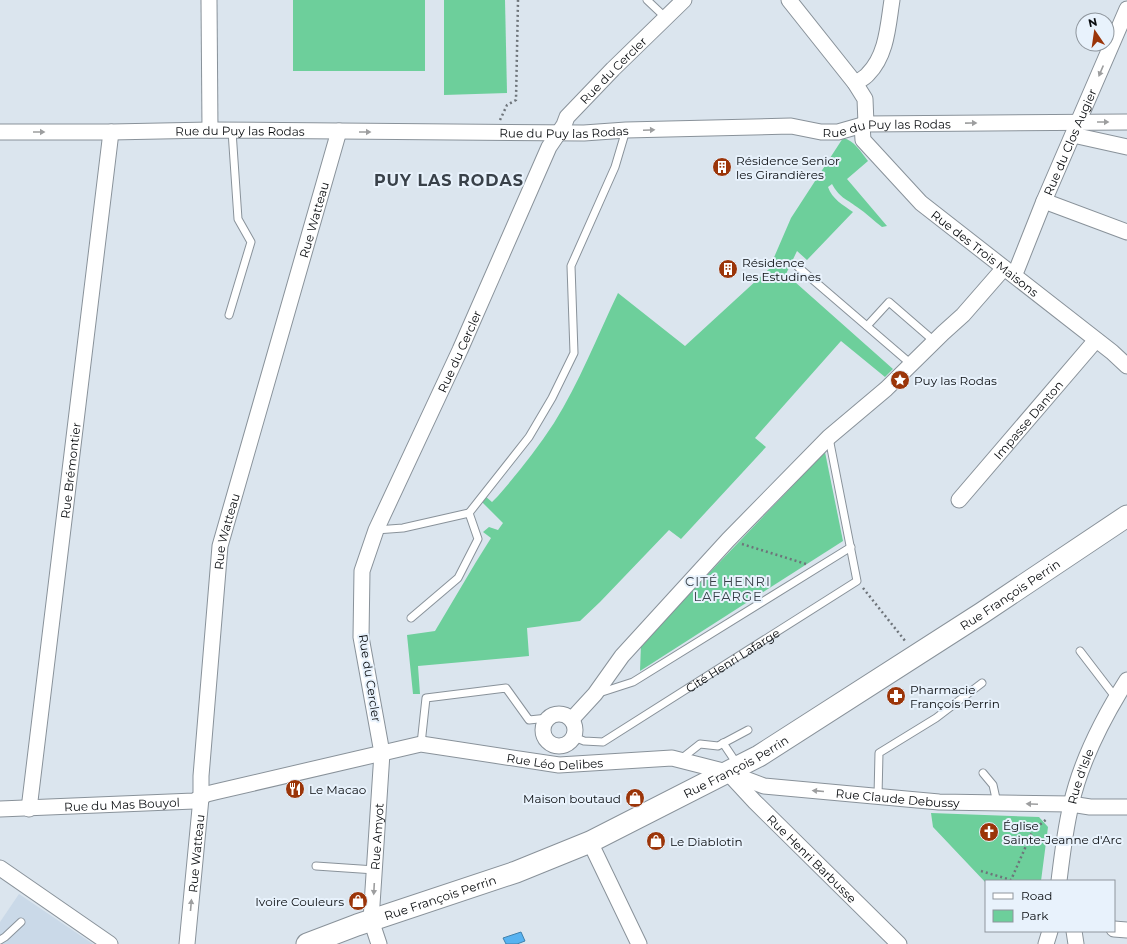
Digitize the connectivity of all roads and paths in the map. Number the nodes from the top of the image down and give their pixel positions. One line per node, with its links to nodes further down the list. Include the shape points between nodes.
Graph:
1 (209, 0): 13 (street)
2 (518, 0): 19 (path, via 516,100 507,105 501,115)
3 (647, 0): 8 (lane)
4 (684, 0): 8 (street, Rue du Cercler)
5 (789, 0): 9 (street, Rue des Trois Maisons)
6 (892, 0): 9 (street, via 884,48 868,75)
7 (1127, 10): 12 (street, Rue du Clos Augier, one-way to 12)
8 (666, 18): 20 (street, Rue du Cercler, via 567,117)
9 (855, 83): 11 (street, Rue des Trois Maisons, via 865,99)
10 (1127, 122): 12 (street, Rue du Puy las Rodas, one-way to 10)
11 (864, 124): 12 (street, Rue du Puy las Rodas, one-way to 12); 15 (street, Rue du Puy las Rodas, one-way to 11, via 790,126 821,132 838,132); 25 (street, Rue des Trois Maisons, via 863,140 921,203)
12 (1076, 129): 21 (street); 22 (street, Rue du Clos Augier)
13 (210, 130): 14 (street, Rue du Puy las Rodas); 18 (street, Rue du Puy las Rodas)
14 (232, 130): 16 (street, Rue du Puy las Rodas); 26 (lane, via 238,219 251,242)
15 (626, 130): 20 (street, Rue du Puy las Rodas); 34 (lane, via 616,167 572,266 574,353 529,437)
16 (339, 131): 19 (street, Rue du Puy las Rodas, one-way to 19); 61 (street, Rue Watteau, via 220,546)
17 (0, 132): 18 (street, Rue du Puy las Rodas, one-way to 18)
18 (111, 132): 66 (street, Rue Brémontier)
19 (497, 132): 20 (street, Rue du Puy las Rodas)
20 (558, 133): 36 (street, Rue du Cercler, via 549,147 460,350)
21 (1127, 147)
22 (1044, 201): 23 (street); 25 (street, Rue du Clos Augier, via 1017,270)
23 (1127, 232)
24 (798, 267): 27 (lane)
25 (1009, 271): 28 (street, Rue des Trois Maisons); 29 (street, Rue du Clos Augier)
26 (229, 315)
27 (867, 326): 29 (lane, via 888,302); 30 (lane)
28 (1096, 340): 31 (street, Rue des Trois Maisons); 33 (street, Impasse Danton)
29 (934, 341): 30 (street, Rue du Clos Augier)
30 (911, 364): 32 (street, Rue du Clos Augier)
31 (1127, 366)
32 (829, 438): 37 (street); 38 (lane, Cité Henri Lafarge)
33 (960, 500)
34 (469, 514): 36 (lane, via 403,528); 41 (lane, via 478,540 458,578)
35 (1127, 516): 43 (main road, Rue François Perrin)
36 (376, 530): 55 (street, Rue du Cercler, via 362,571 362,637)
37 (728, 540): 39 (path); 46 (street, via 622,656)
38 (851, 547): 39 (lane); 51 (lane, Cité Henri Lafarge, via 857,581 603,742 584,741)
39 (818, 568): 46 (lane, via 633,682)
40 (869, 596): 43 (path)
41 (411, 618)
42 (1080, 651): 47 (lane)
43 (916, 655): 58 (main road, Rue François Perrin, via 759,756)
44 (1127, 680): 47 (street, Rue d'Isle)
45 (982, 683): 60 (lane, via 936,718 880,753)
46 (595, 694): 49 (street)
47 (1116, 698): 63 (street, Rue d'Isle, via 1092,743)
48 (548, 718): 49 (street, via 558,713); 53 (lane, via 529,720 506,688 426,698); 54 (street, via 543,733 549,742)
49 (572, 719): 51 (street, via 576,729)
50 (748, 730): 52 (lane)
51 (574, 737): 54 (street, via 569,743)
52 (723, 743): 56 (lane, via 718,746 700,744); 58 (lane)
53 (422, 744): 55 (street, Rue Léo Delibes); 57 (street, Rue Léo Delibes)
54 (559, 746): 57 (street)
55 (382, 753): 61 (street, Rue du Mas Bouyol, via 215,792); 71 (street, Rue Amyot)
56 (680, 760): 57 (street, Rue Léo Delibes, via 672,758); 58 (street, Rue Léo Delibes)
57 (559, 765)
58 (733, 769): 60 (street, Rue Claude Debussy, one-way to 58, via 764,786); 68 (main road, Rue François Perrin); 86 (street, Rue Henri Barbusse, via 755,802)
59 (982, 773): 62 (lane, via 993,785)
60 (878, 796): 62 (street, Rue Claude Debussy, via 939,802)
61 (201, 798): 66 (street, Rue du Mas Bouyol, via 194,801); 82 (street, Rue Watteau, one-way to 61)
62 (997, 803): 63 (street, Rue Claude Debussy, one-way to 62)
63 (1071, 804): 64 (street, Rue Claude Debussy); 73 (street, Rue d'Isle)
64 (1127, 807)
65 (0, 809): 66 (street, Rue du Mas Bouyol)
66 (29, 809)
67 (1047, 819): 72 (path, via 1033,830 1011,880)
68 (590, 842): 74 (main road, Rue François Perrin, via 516,872); 85 (street)
69 (316, 866): 71 (lane)
70 (0, 868): 81 (street)
71 (375, 870): 74 (street, Rue Amyot, one-way to 74)
72 (981, 871)
73 (1059, 880)
74 (371, 920): 83 (main road, Rue François Perrin); 84 (street)
75 (21, 922): 80 (lane)
76 (1115, 930): 77 (street)
77 (1127, 930)
78 (1050, 932): 87 (street)
79 (1074, 932): 88 (street)
80 (0, 940)
81 (110, 944)
82 (187, 944)
83 (307, 944)
84 (379, 944)
85 (639, 944)
86 (899, 944)
87 (1046, 944)
88 (1076, 944)

